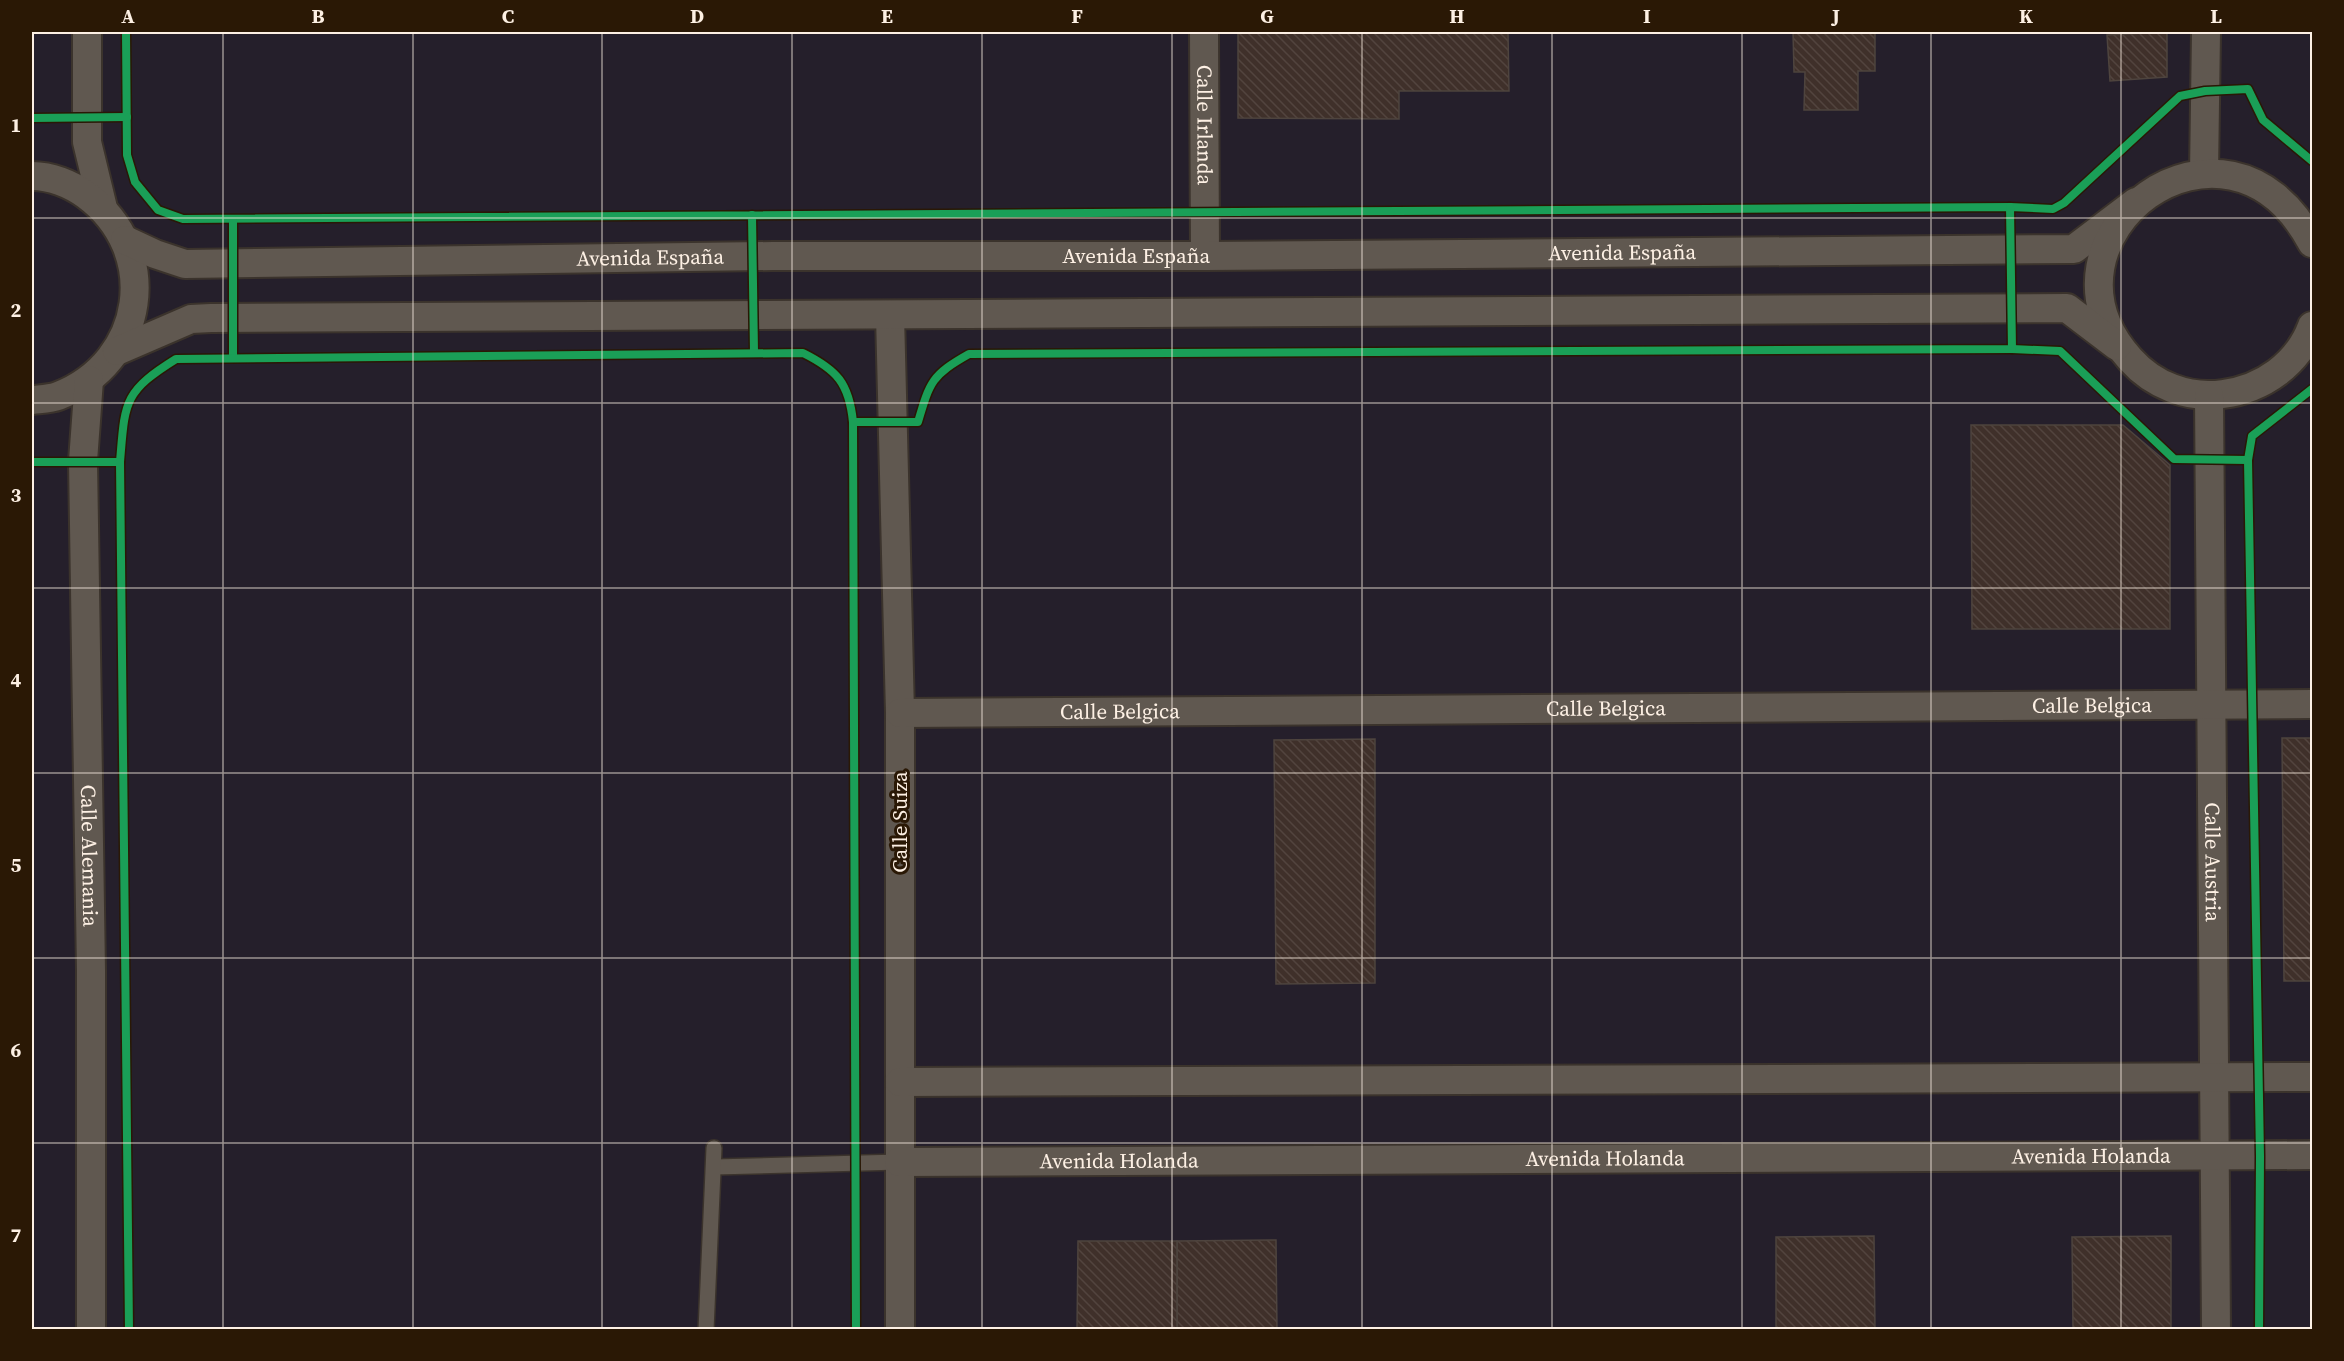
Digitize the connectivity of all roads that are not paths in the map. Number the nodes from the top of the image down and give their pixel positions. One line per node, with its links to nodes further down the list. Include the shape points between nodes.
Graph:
1 (87, 32): 7 (street, via 87,142)
2 (1204, 32): 10 (street, Calle Irlanda)
3 (2206, 32): 4 (street)
4 (2204, 174): 6 (street, via 2168,182); 9 (street, via 2232,176 2282,200 2301,221)
5 (32, 176): 7 (street, via 75,187)
6 (2136, 202): 10 (street, Avenida España, via 2074,249); 13 (street, via 2116,226 2103,255 2099,286 2104,317)
7 (103, 208): 8 (street)
8 (125, 240): 10 (street, Avenida España, via 186,264 772,256); 14 (street, via 136,278 132,316)
9 (2313, 243)
10 (1205, 256)
11 (890, 315): 13 (street, via 2067,308); 14 (street, via 190,319); 20 (street, Calle Suiza)
12 (2311, 333): 16 (street, via 2290,362 2267,381 2238,393)
13 (2117, 346): 16 (street, via 2141,373 2173,390)
14 (117, 351): 15 (street)
15 (89, 380): 17 (street, via 57,397); 29 (street, Calle Alemania, via 83,461 92,970)
16 (2209, 396): 18 (street, Calle Austria)
17 (32, 400)
18 (2211, 704): 19 (street, Calle Belgica); 20 (street, Calle Belgica); 22 (street, Calle Austria)
19 (2313, 704)
20 (900, 713): 23 (street, Calle Suiza)
21 (2313, 1077): 22 (street)
22 (2214, 1079): 23 (street); 26 (street, Calle Austria)
23 (900, 1082): 27 (street, Calle Suiza)
24 (714, 1148): 28 (lane)
25 (2313, 1155): 26 (street, Avenida Holanda)
26 (2214, 1157): 27 (street, Avenida Holanda); 32 (street, Calle Austria)
27 (898, 1162): 28 (lane); 31 (street, Calle Suiza)
28 (714, 1167): 30 (lane)
29 (91, 1329)
30 (706, 1329)
31 (900, 1329)
32 (2216, 1329)

